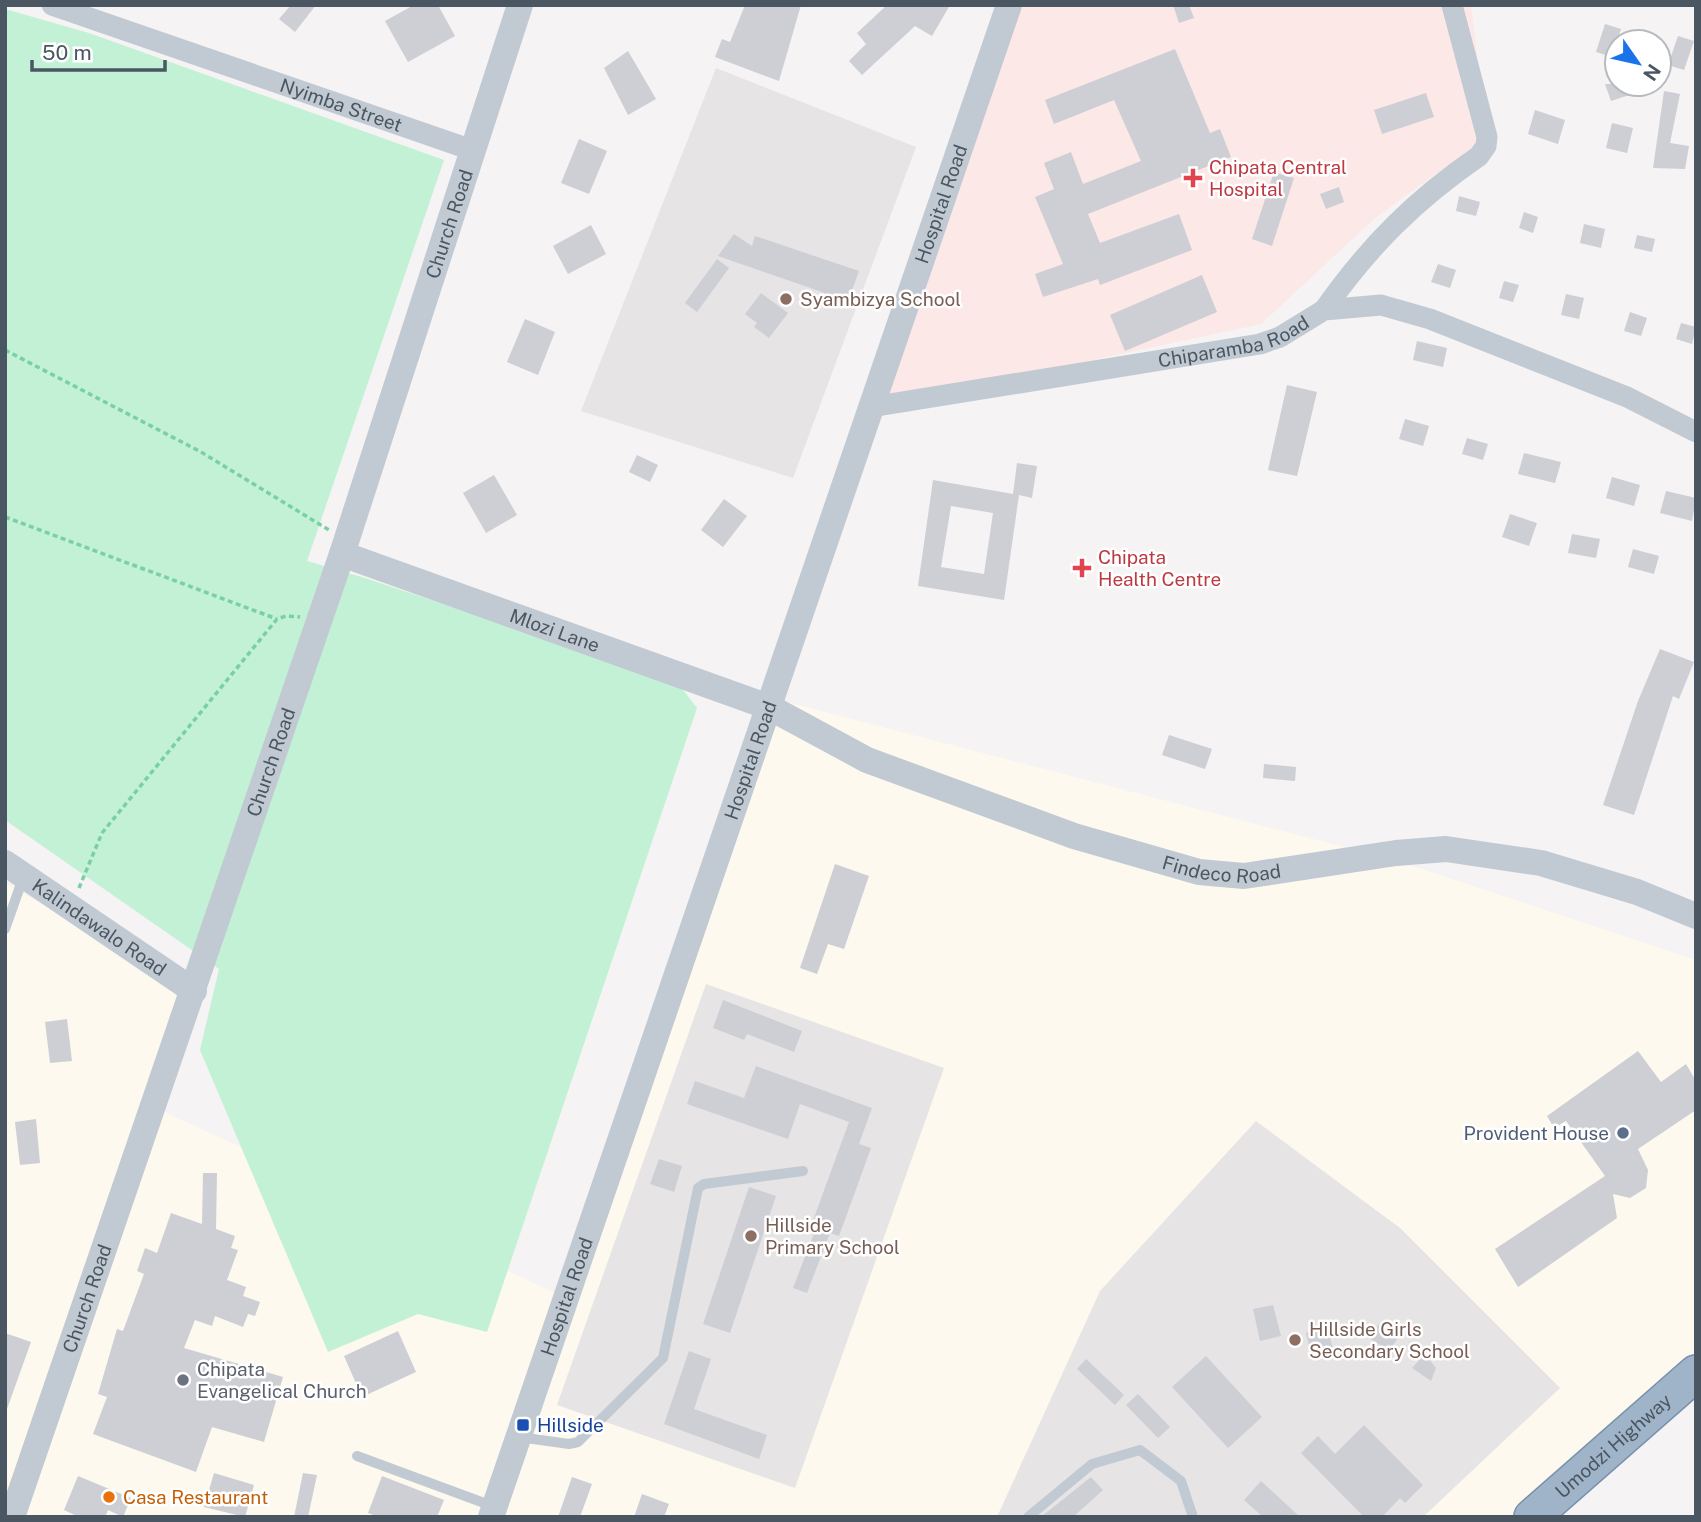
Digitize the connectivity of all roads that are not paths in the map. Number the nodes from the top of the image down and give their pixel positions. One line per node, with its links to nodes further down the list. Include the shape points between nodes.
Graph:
1 (52, 5): 5 (street, Nyimba Street)
2 (520, 5): 5 (street, Church Road)
3 (1009, 5): 7 (street, Hospital Road)
4 (1452, 5): 6 (street, via 1486,146 1383,234)
5 (472, 150): 9 (street, Church Road)
6 (1324, 310): 7 (street, Chiparamba Road, via 1260,344); 8 (street, Chiparamba Road, via 1381,305 1430,319 1627,397)
7 (871, 407): 10 (street, Hospital Road)
8 (1696, 432)
9 (344, 547): 10 (street, Mlozi Lane); 14 (street, Church Road)
10 (769, 707): 12 (street, Findeco Road, via 867,760 1074,836 1199,872 1244,876 1446,849 1541,863 1637,892); 17 (street, Hospital Road)
11 (15, 869): 13 (lane); 14 (street, Kalindawalo Road)
12 (1696, 916)
13 (5, 929)
14 (194, 990): 20 (street, Church Road)
15 (803, 1171): 17 (lane, via 698,1188 663,1358 578,1442)
16 (1696, 1373): 23 (highway, Umodzi Highway)
17 (519, 1437): 19 (street, Hospital Road)
18 (357, 1456): 19 (lane)
19 (493, 1512)
20 (12, 1517)
21 (1028, 1517): 22 (lane, via 1092,1464 1140,1450 1181,1481)
22 (1193, 1517)
23 (1532, 1517)

